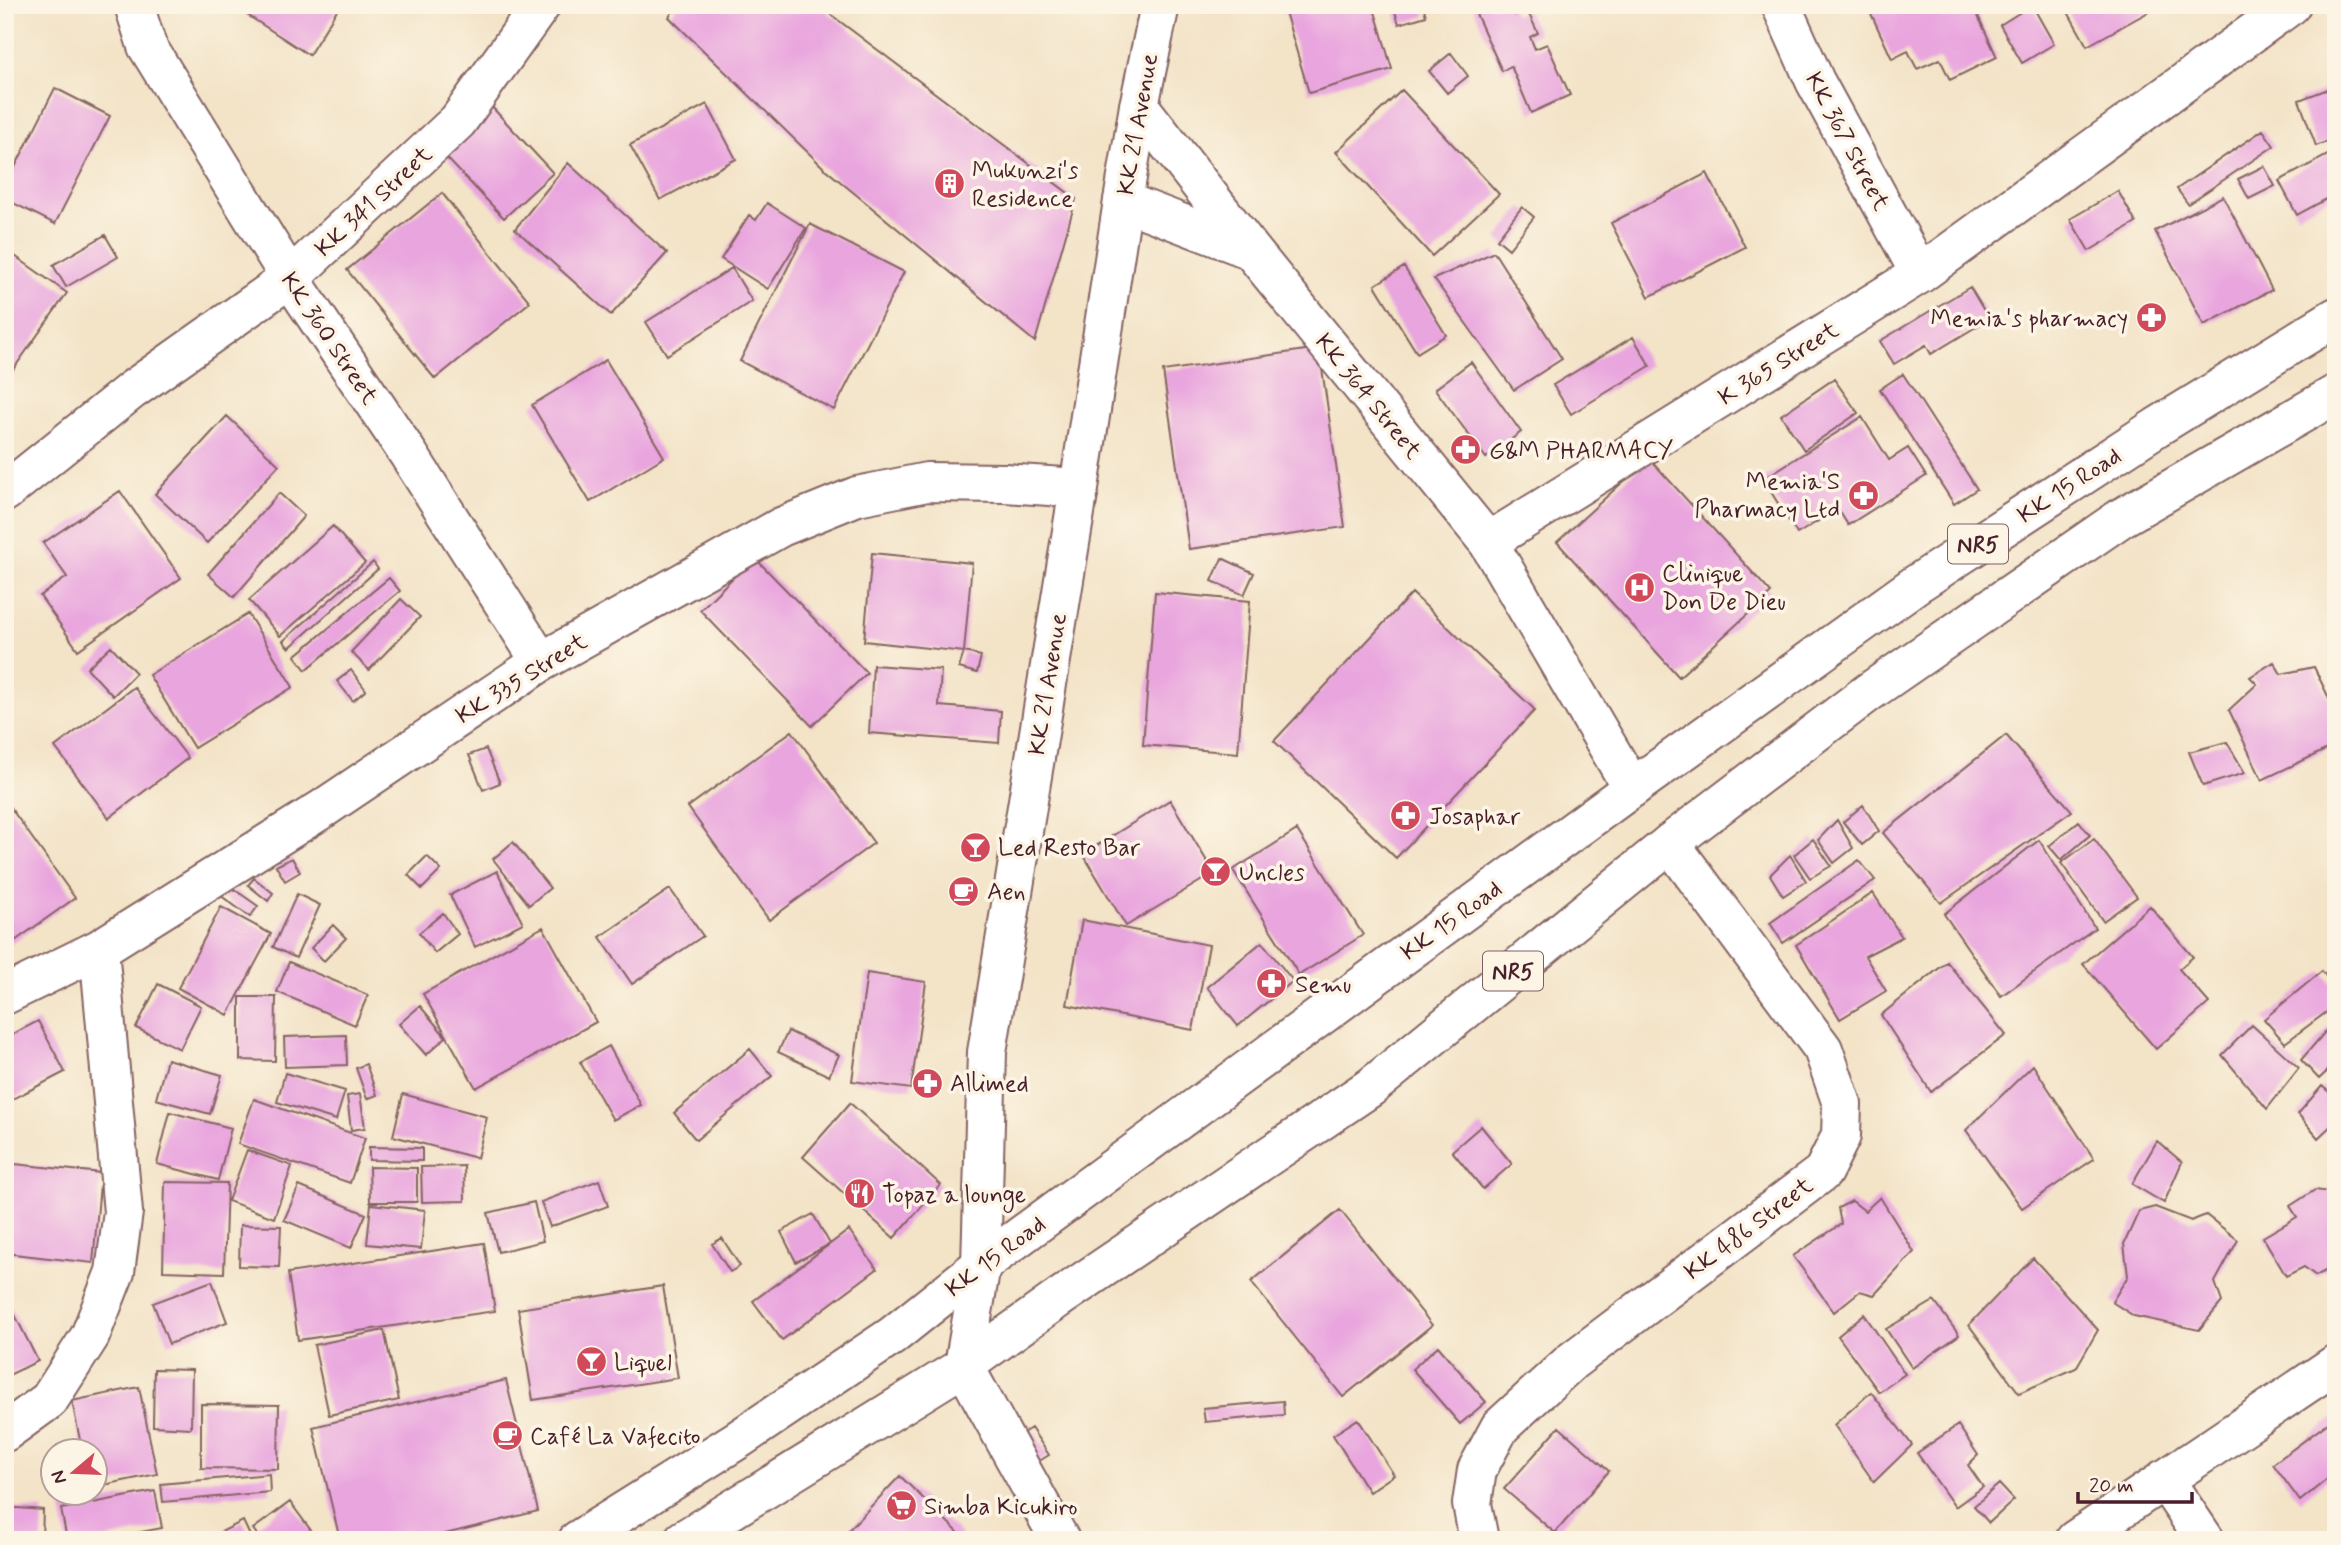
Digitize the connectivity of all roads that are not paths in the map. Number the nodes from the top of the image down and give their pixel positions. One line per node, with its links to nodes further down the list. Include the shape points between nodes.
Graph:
1 (134, 5): 10 (main road, KK 360 Street, via 147,46)
2 (541, 5): 10 (main road, KK 341 Street, via 458,121)
3 (1160, 5): 6 (main road, KK 21 Avenue)
4 (1781, 5): 9 (main road, KK 367 Street, via 1815,81)
5 (2291, 5): 9 (main road, K 365 Street)
6 (1139, 106): 7 (main road, KK 21 Avenue); 8 (main road, KK 364 Street)
7 (1123, 201): 8 (main road, KK 364 Street); 13 (main road, KK 21 Avenue)
8 (1251, 250): 15 (main road, KK 364 Street)
9 (1920, 274): 15 (main road, K 365 Street)
10 (290, 278): 14 (main road, KK 341 Street, via 132,390); 16 (main road, KK 360 Street)
11 (2336, 317): 17 (main road, KK 15 Road / NR5, via 1915,584)
12 (2336, 394): 18 (main road, NR5, via 2121,518 1869,692)
13 (1079, 488): 16 (main road, KK 335 Street, via 927,482 857,496 781,527); 21 (main road, KK 21 Avenue, via 987,1052)
14 (5, 492)
15 (1488, 542): 17 (main road)
16 (541, 662): 19 (main road, KK 335 Street, via 324,808)
17 (1632, 788): 21 (main road, KK 15 Road / NR5)
18 (1670, 843): 23 (main road, NR5, via 1371,1087); 29 (main road, KK 486 Street, via 1823,1049 1842,1104 1841,1136 1823,1172 1572,1361 1500,1427 1476,1470 1472,1504)
19 (99, 949): 20 (main road, KK 335 Street); 24 (main road, via 123,1212 115,1272 90,1336 49,1399)
20 (5, 995)
21 (981, 1265): 23 (main road, KK 21 Avenue); 26 (main road, KK 15 Road / NR5, via 892,1336 739,1440)
22 (2336, 1364): 25 (main road)
23 (964, 1366): 27 (main road, NR5); 28 (main road)
24 (5, 1432)
25 (2164, 1479): 30 (main road); 31 (main road)
26 (578, 1540)
27 (684, 1540)
28 (1060, 1540)
29 (1479, 1540)
30 (2075, 1540)
31 (2205, 1540)

